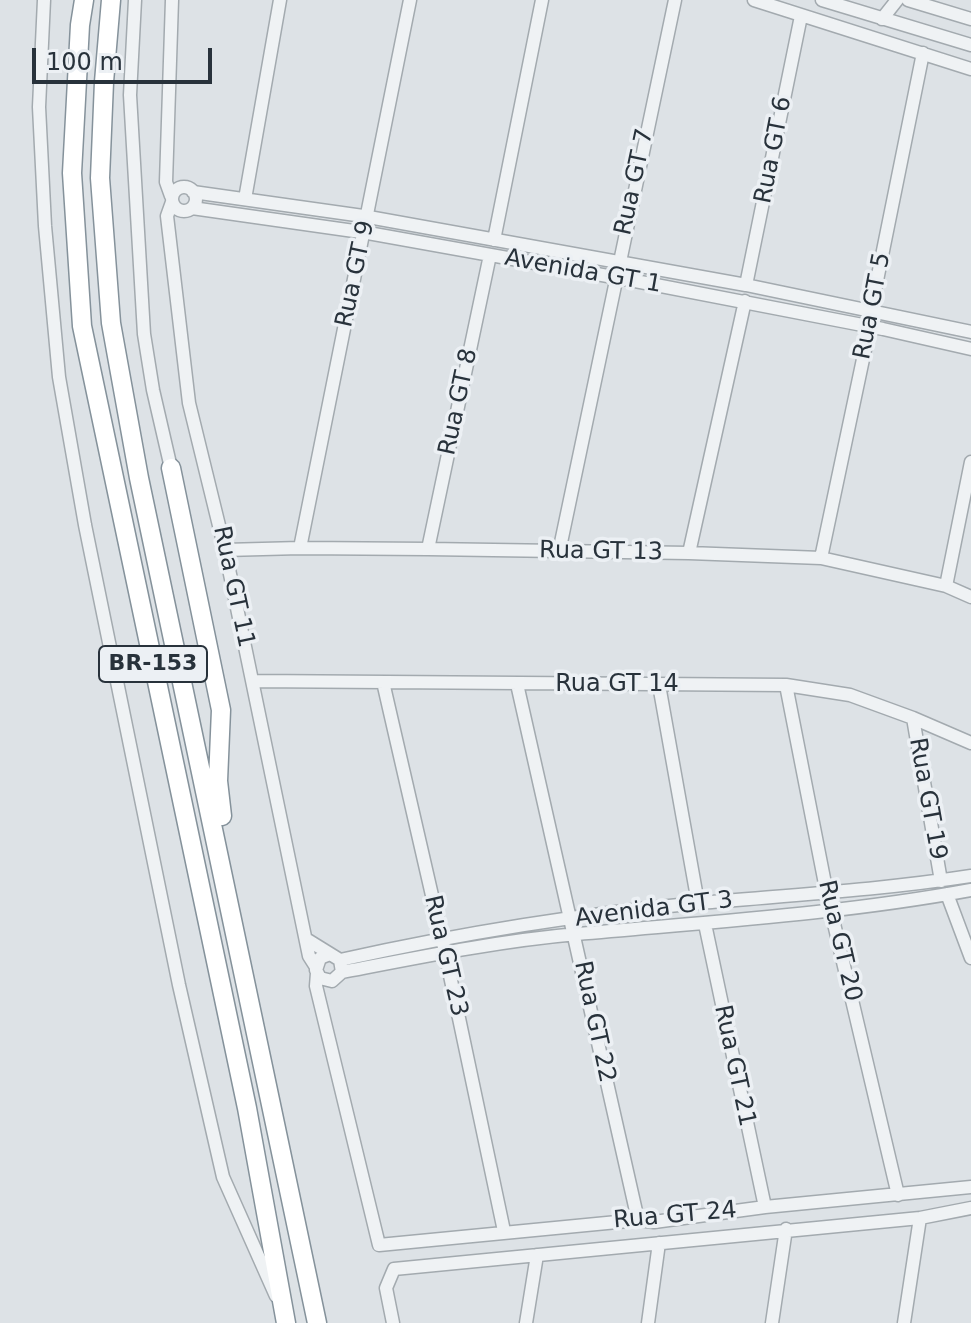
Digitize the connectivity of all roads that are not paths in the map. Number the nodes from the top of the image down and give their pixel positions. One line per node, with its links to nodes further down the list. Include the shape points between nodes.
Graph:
1 (44, 0): 83 (street, via 39,107 45,226 59,377 85,525 223,1177)
2 (84, 0): 83 (highway, BR-153, via 72,173 82,326 247,1108)
3 (111, 0): 38 (highway, BR-153, via 100,178 111,323)
4 (135, 0): 37 (street, via 130,95 144,334)
5 (172, 0): 20 (street, Rua GT 11, via 166,182)
6 (280, 0): 21 (street)
7 (410, 0): 23 (street, Rua GT 9)
8 (542, 0): 26 (street)
9 (675, 0): 28 (street, Rua GT 7)
10 (754, 0): 14 (street)
11 (822, 0): 15 (street)
12 (897, 0): 15 (street)
13 (908, 0): 16 (street)
14 (801, 16): 18 (street); 30 (street, Rua GT 6)
15 (882, 19): 17 (street)
16 (971, 19)
17 (971, 45)
18 (923, 53): 19 (street); 32 (street, Rua GT 5)
19 (971, 69)
20 (179, 194): 21 (street, Avenida GT 1); 22 (street, via 174,207); 22 (street, via 196,200); 25 (street, Rua GT 11, via 167,216)
21 (245, 199): 23 (street, Avenida GT 1)
22 (188, 210): 24 (street, Avenida GT 1); 25 (street)
23 (368, 217): 24 (street, Rua GT 9); 26 (street, Avenida GT 1)
24 (363, 233): 27 (street, Avenida GT 1); 39 (street, Rua GT 9)
25 (169, 234): 41 (street, Rua GT 11, via 189,403)
26 (494, 240): 28 (street, Avenida GT 1)
27 (490, 255): 29 (street, Avenida GT 1); 40 (street, Rua GT 8)
28 (617, 263): 29 (street, Rua GT 7); 30 (street, Avenida GT 1)
29 (615, 279): 31 (street, Avenida GT 1); 42 (street, Rua GT 7)
30 (746, 285): 32 (street, Avenida GT 1)
31 (745, 301): 33 (street, Avenida GT 1); 43 (street)
32 (871, 310): 33 (street, Rua GT 5); 34 (street, Avenida GT 1)
33 (870, 326): 35 (street, Avenida GT 1); 44 (street, Rua GT 5)
34 (971, 332)
35 (971, 349)
36 (971, 462): 45 (street)
37 (171, 468): 38 (highway, via 160,484 151,486); 54 (highway, via 221,710)
38 (139, 478): 54 (highway, BR-153)
39 (300, 548): 40 (street, Rua GT 13); 41 (street, Rua GT 13)
40 (428, 549): 42 (street, Rua GT 13)
41 (225, 550): 47 (street, Rua GT 11)
42 (559, 552): 43 (street, Rua GT 13)
43 (689, 553): 44 (street, Rua GT 13)
44 (821, 558): 45 (street, Rua GT 13)
45 (946, 586): 46 (street, Rua GT 13)
46 (971, 597)
47 (253, 681): 48 (street, Rua GT 14); 66 (street, Rua GT 11)
48 (383, 682): 49 (street, Rua GT 14); 65 (street, Rua GT 23)
49 (517, 684): 50 (street, Rua GT 14); 62 (street, Rua GT 22)
50 (659, 685): 51 (street, Rua GT 14); 60 (street)
51 (786, 685): 52 (street, Rua GT 14, via 850,695); 58 (street, Rua GT 20)
52 (913, 718): 53 (street, Rua GT 14); 56 (street, Rua GT 19)
53 (971, 743)
54 (219, 855): 84 (highway, BR-153)
55 (971, 876): 56 (street, Avenida GT 3)
56 (941, 881): 58 (street, Avenida GT 3)
57 (971, 890): 59 (street, Avenida GT 3)
58 (827, 894): 60 (street, Avenida GT 3); 61 (street, Rua GT 20)
59 (947, 894): 61 (street, Avenida GT 3); 68 (street, Rua GT 19)
60 (698, 903): 62 (street, Avenida GT 3)
61 (831, 910): 63 (street, Avenida GT 3); 73 (street, Rua GT 20)
62 (569, 920): 64 (street, Rua GT 22); 65 (street, Avenida GT 3)
63 (705, 924): 64 (street, Avenida GT 3); 74 (street, Rua GT 21)
64 (575, 934): 67 (street, Avenida GT 3); 77 (street, Rua GT 22)
65 (441, 938): 67 (street, Rua GT 23); 69 (street, Avenida GT 3)
66 (306, 939): 69 (street); 70 (street, Rua GT 11)
67 (445, 952): 69 (street, Avenida GT 3); 79 (street, Rua GT 23)
68 (971, 958)
69 (336, 967): 70 (street, via 320,958); 70 (street, via 326,981); 71 (street)
70 (316, 970): 71 (street, Rua GT 11)
71 (320, 1004): 81 (street, Rua GT 11)
72 (971, 1187): 73 (street, Rua GT 24)
73 (898, 1195): 74 (street, Rua GT 24)
74 (765, 1207): 77 (street, Rua GT 24)
75 (971, 1208): 76 (street)
76 (920, 1218): 78 (street); 89 (street)
77 (638, 1220): 79 (street, Rua GT 24)
78 (786, 1229): 80 (street); 88 (street)
79 (504, 1231): 81 (street, Rua GT 24)
80 (659, 1243): 82 (street); 87 (street)
81 (379, 1245)
82 (537, 1255): 85 (street, via 394,1269 386,1288); 86 (street)
83 (285, 1318)
84 (317, 1323)
85 (393, 1323)
86 (526, 1323)
87 (648, 1323)
88 (772, 1323)
89 (904, 1323)

